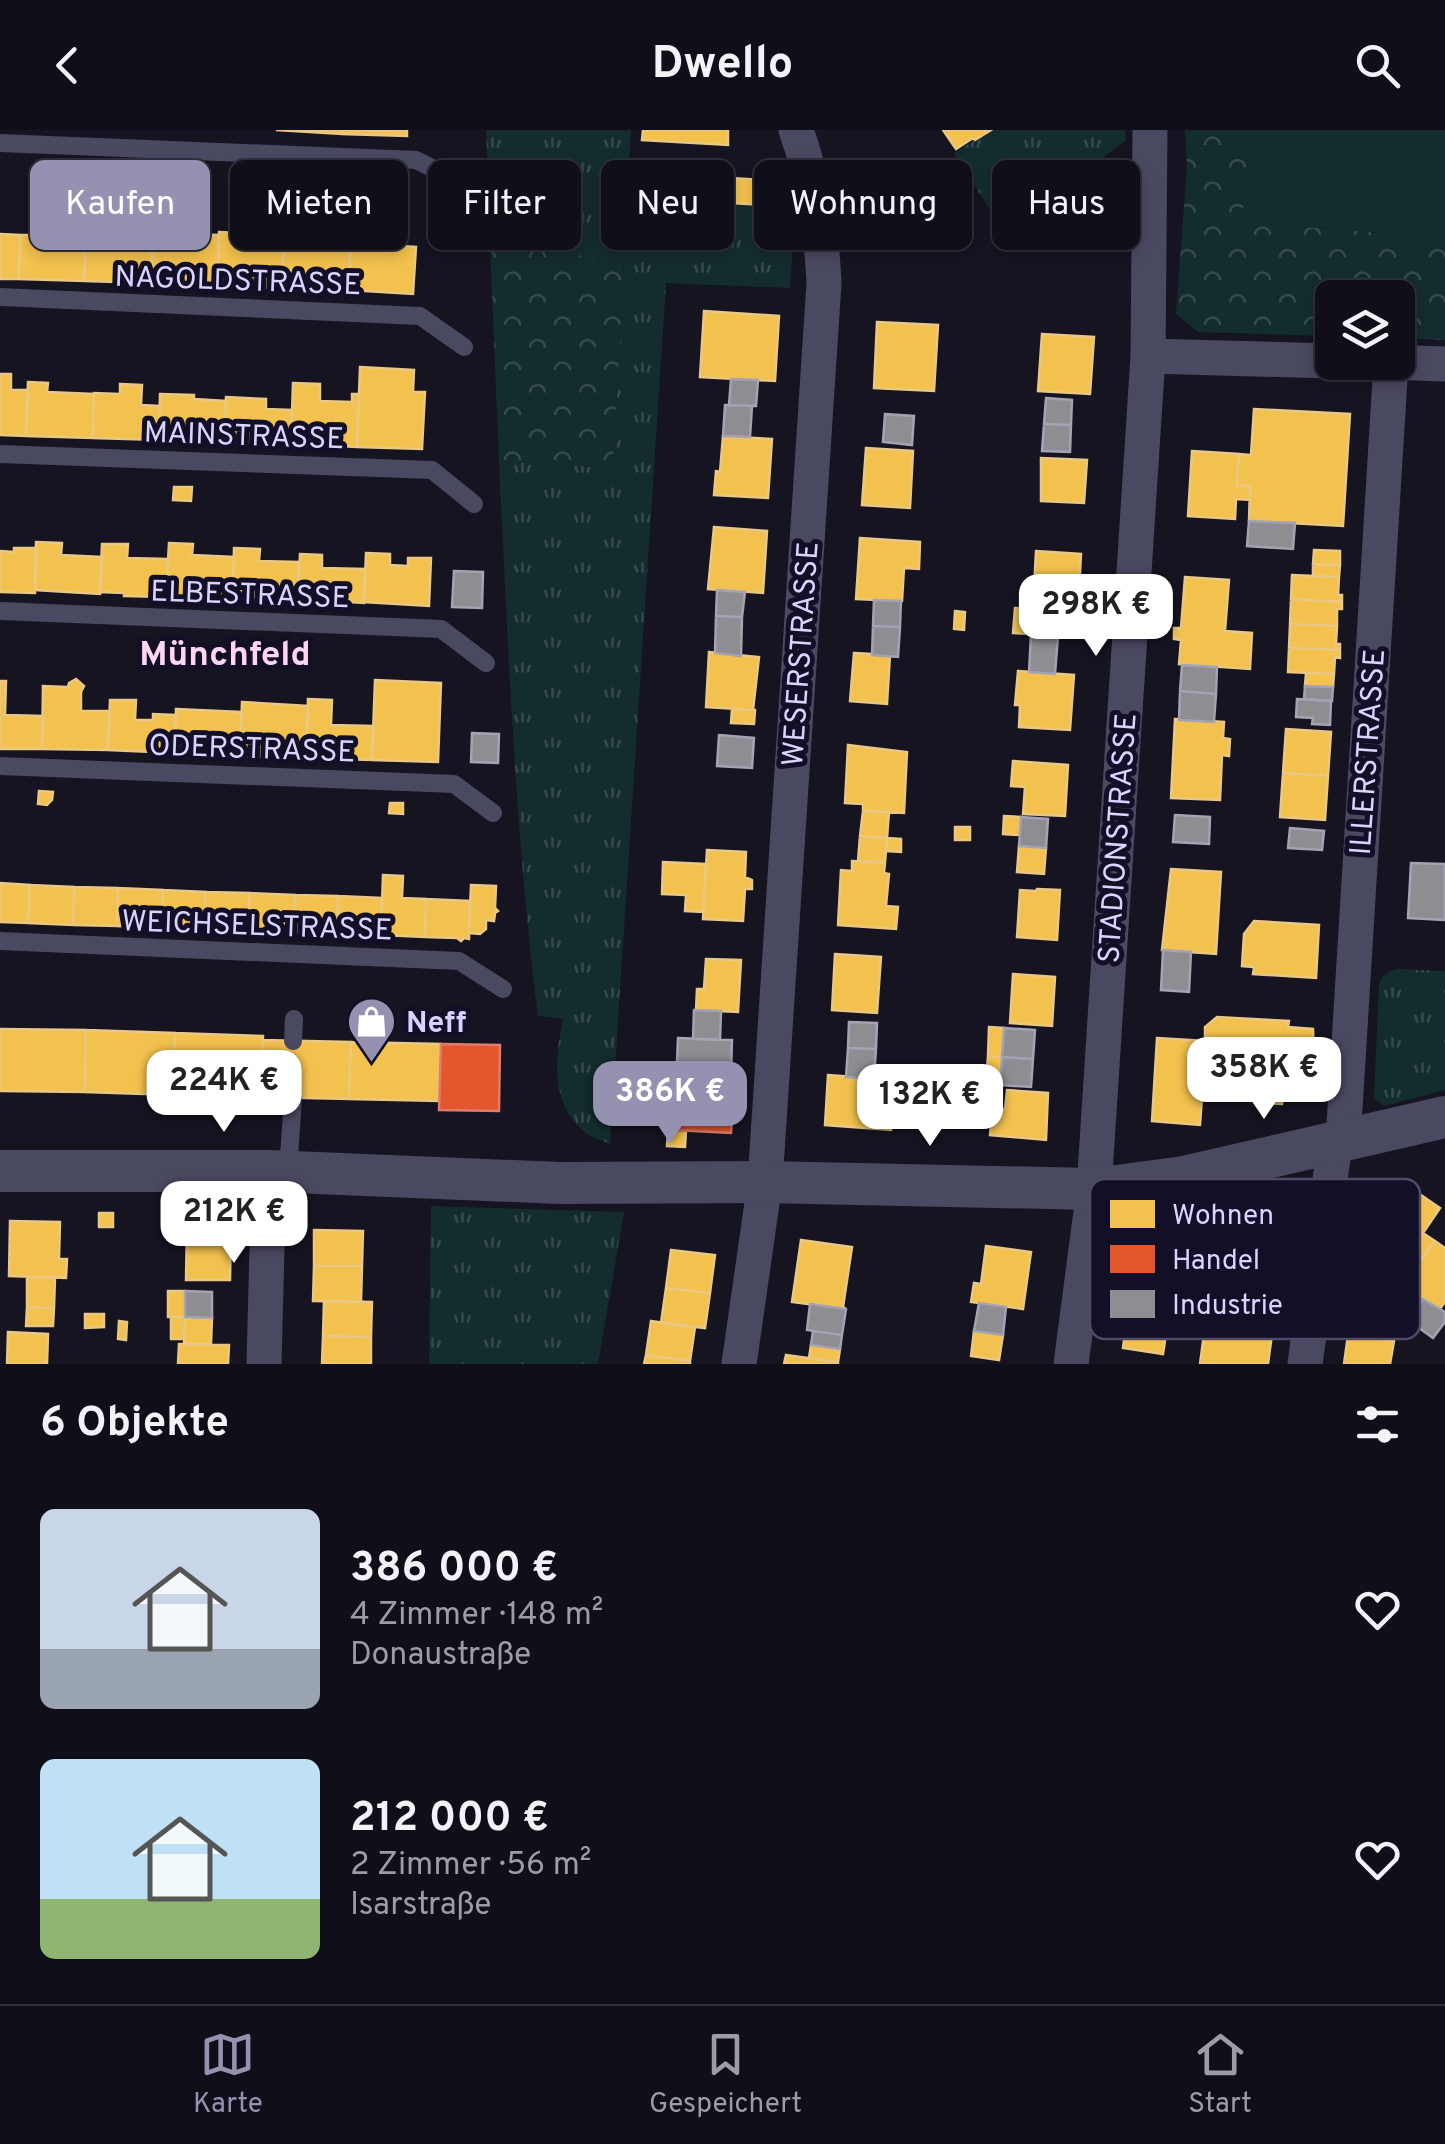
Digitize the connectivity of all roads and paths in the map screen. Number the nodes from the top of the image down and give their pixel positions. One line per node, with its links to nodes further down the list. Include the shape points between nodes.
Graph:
1 (796, 130): 30 (street, WESERSTRASSE, via 821,223 824,283)
2 (1150, 130): 7 (street, STADIONSTRASSE)
3 (0, 143): 4 (lane, via 416,160)
4 (428, 166)
5 (0, 298): 6 (lane, NAGOLDSTRASSE, via 420,316)
6 (464, 347)
7 (1148, 356): 8 (street); 27 (street, STADIONSTRASSE)
8 (1315, 361)
9 (1415, 363): 10 (street)
10 (1445, 364)
11 (1388, 380): 24 (street, ILLERSTRASSE)
12 (0, 454): 13 (lane, MAINSTRASSE, via 432,470)
13 (474, 504)
14 (0, 611): 15 (lane, ELBESTRASSE, via 441,629)
15 (486, 663)
16 (0, 766): 17 (lane, ODERSTRASSE, via 454,784)
17 (493, 812)
18 (0, 941): 19 (lane, WEICHSELSTRASSE, via 460,961)
19 (503, 989)
20 (294, 1019): 21 (lane)
21 (293, 1041)
22 (293, 1098): 25 (lane)
23 (1445, 1117): 24 (street)
24 (1339, 1142): 28 (street); 29 (street, ILLERSTRASSE)
25 (278, 1171): 26 (street); 30 (street, via 560,1183); 34 (street)
26 (0, 1172)
27 (1095, 1179)
28 (1162, 1179)
29 (1333, 1179)
30 (765, 1182): 31 (street); 35 (street, WESERSTRASSE)
31 (1090, 1188)
32 (1090, 1219): 36 (street, STADIONSTRASSE)
33 (1309, 1339): 37 (street, ILLERSTRASSE)
34 (264, 1364)
35 (740, 1364)
36 (1071, 1364)
37 (1305, 1364)

